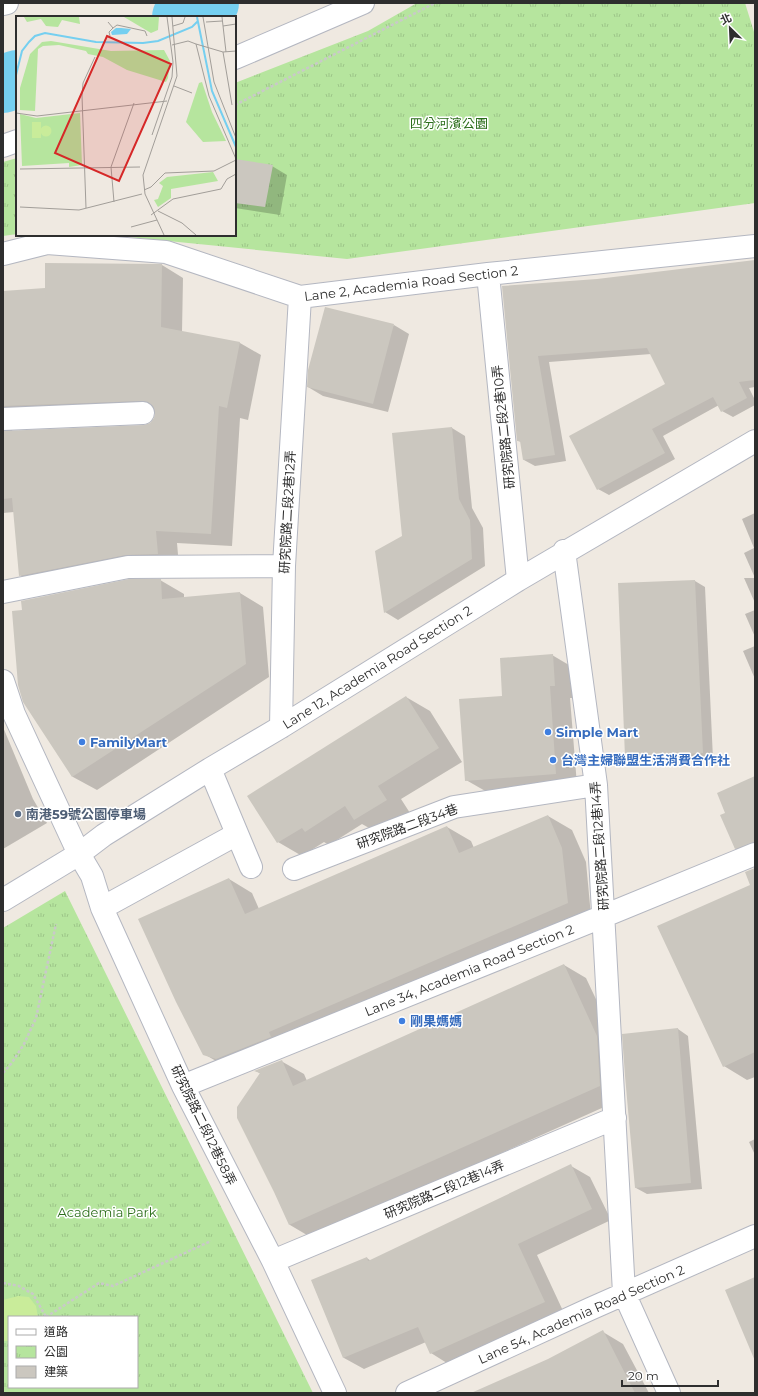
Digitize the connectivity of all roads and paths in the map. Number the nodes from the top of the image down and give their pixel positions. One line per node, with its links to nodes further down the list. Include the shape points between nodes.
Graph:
1 (7, 3): 4 (street)
2 (363, 3): 5 (street)
3 (435, 3): 6 (path)
4 (3, 4)
5 (236, 58)
6 (236, 104)
7 (16, 141): 8 (street)
8 (3, 146)
9 (755, 246): 11 (street, Lane 2, Academia Road Section 2)
10 (3, 254): 12 (street, Lane 2, Academia Road Section 2, via 47,243 166,252)
11 (488, 274): 12 (street, Lane 2, Academia Road Section 2); 18 (street, 研究院路二段2巷10弄)
12 (300, 297): 17 (street, 研究院路二段2巷12弄)
13 (143, 413): 14 (street)
14 (3, 419)
15 (755, 441): 16 (street, Lane 12, Academia Road Section 2)
16 (564, 551): 18 (street, Lane 12, Academia Road Section 2); 24 (street, 研究院路二段12巷14弄)
17 (284, 566): 19 (street, via 128,567); 22 (street, 研究院路二段2巷12弄)
18 (518, 580): 22 (street, Lane 12, Academia Road Section 2)
19 (3, 592)
20 (3, 681): 21 (street, 研究院路二段12巷58弄)
21 (8, 716): 26 (street, 研究院路二段12巷58弄)
22 (281, 727): 23 (street, Lane 12, Academia Road Section 2)
23 (210, 769): 25 (street); 26 (street, Lane 12, Academia Road Section 2, via 104,835)
24 (596, 786): 29 (street, 研究院路二段34巷, via 454,807); 32 (street, 研究院路二段12巷14弄)
25 (237, 834): 28 (street); 31 (street)
26 (79, 854): 30 (street, Lane 12, Academia Road Section 2); 31 (street, 研究院路二段12巷58弄, via 92,876)
27 (755, 854): 32 (street, Lane 34, Academia Road Section 2)
28 (251, 867)
29 (294, 869)
30 (3, 900)
31 (102, 908): 35 (street, 研究院路二段12巷58弄)
32 (604, 916): 35 (street, Lane 34, Academia Road Section 2); 36 (street, 研究院路二段12巷14弄)
33 (56, 924): 34 (path, via 36,1018 24,1044)
34 (3, 1073)
35 (183, 1086): 39 (street, 研究院路二段12巷58弄)
36 (615, 1118): 39 (street, 研究院路二段12巷14弄); 41 (street, 研究院路二段12巷14弄)
37 (755, 1236): 41 (street, Lane 54, Academia Road Section 2)
38 (212, 1241): 43 (path, via 113,1286 99,1283)
39 (273, 1261): 44 (street, 研究院路二段12巷58弄)
40 (3, 1283): 42 (path, via 18,1286 33,1294)
41 (624, 1293): 45 (street, Lane 54, Academia Road Section 2); 46 (street, 研究院路二段12巷14弄)
42 (45, 1316)
43 (48, 1316)
44 (335, 1393)
45 (407, 1393)
46 (669, 1393)

